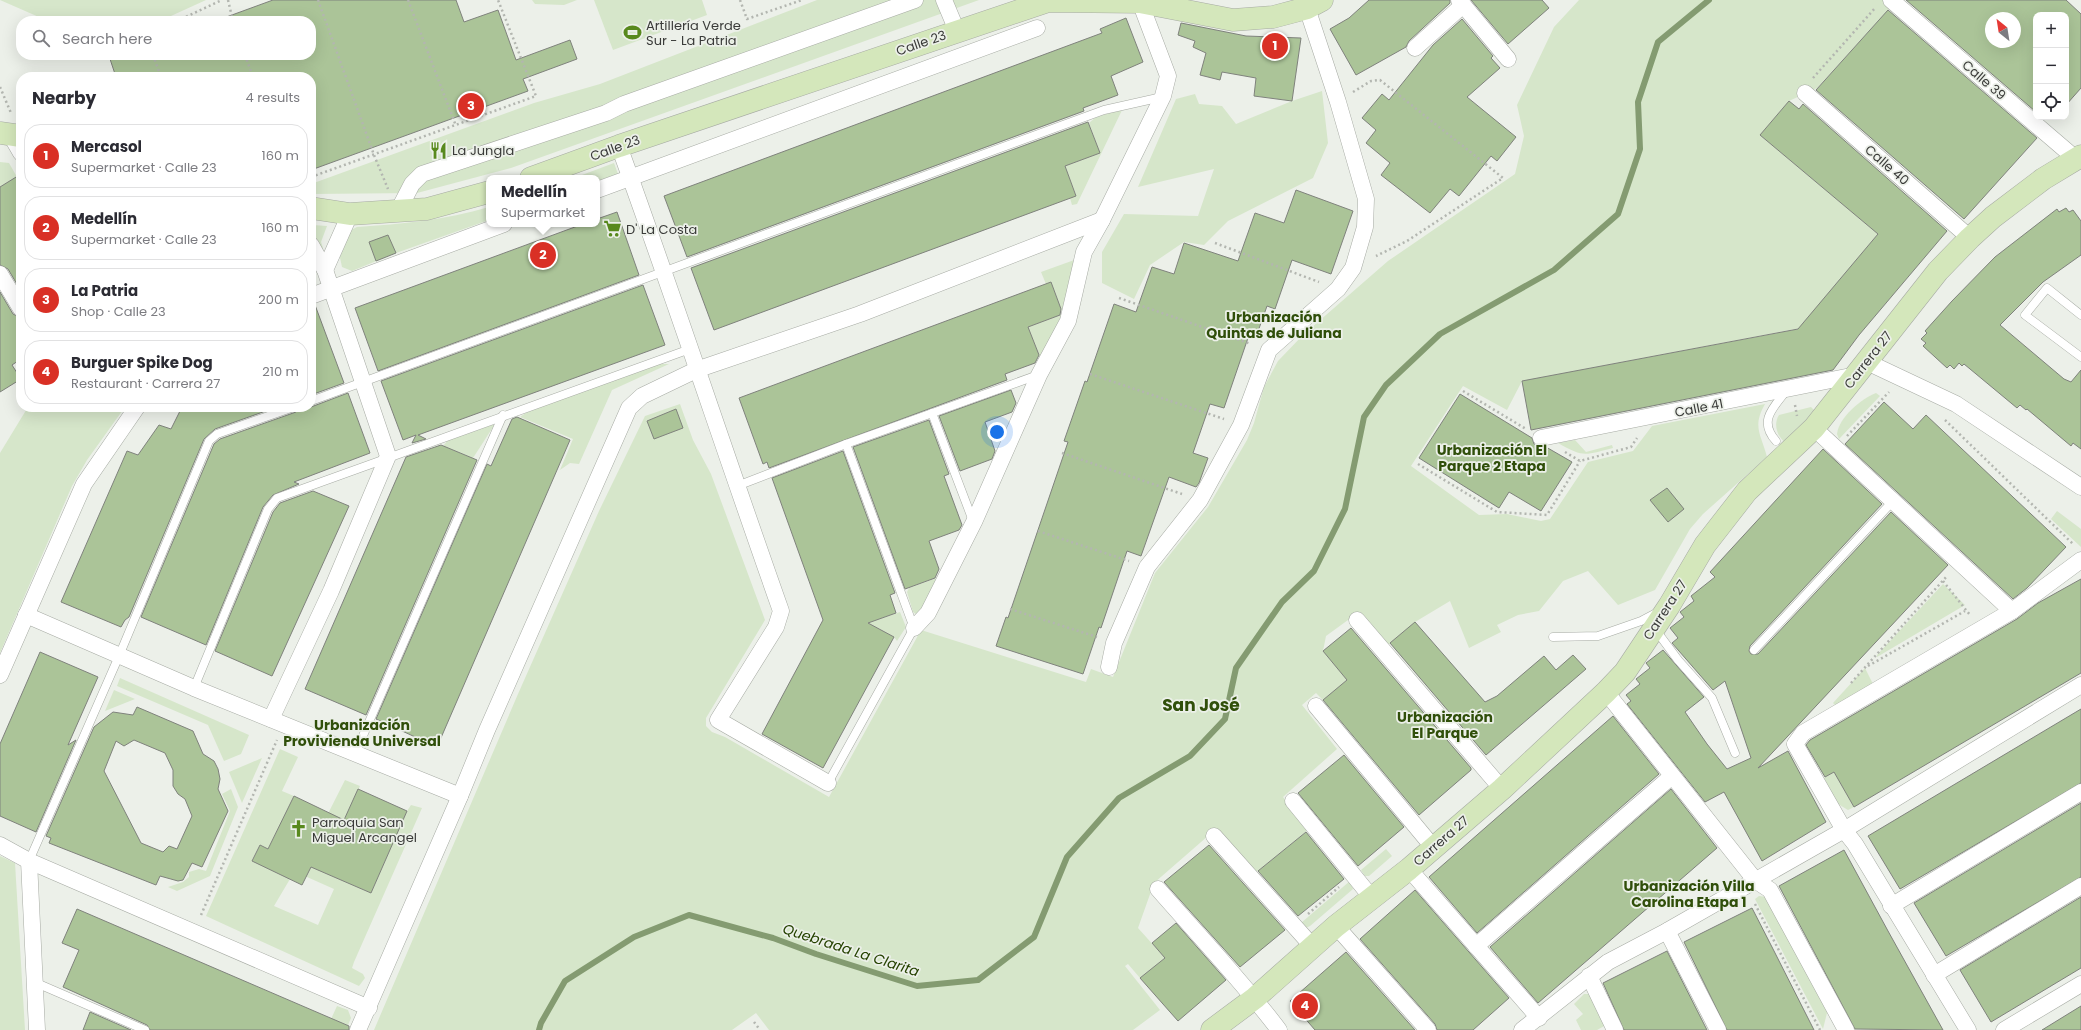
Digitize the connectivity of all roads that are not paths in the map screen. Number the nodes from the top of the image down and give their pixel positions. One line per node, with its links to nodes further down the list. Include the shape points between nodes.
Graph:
1 (915, 0): 22 (street, via 624,104 606,113 422,174 412,184)
2 (944, 0): 8 (street)
3 (1885, 1): 16 (street, Calle 39)
4 (1140, 2): 6 (street, Calle 23, via 1233,20 1273,17); 8 (street, Calle 23, via 1048,1); 12 (street, via 1168,76)
5 (1461, 2): 9 (street); 10 (street)
6 (1314, 4): 66 (street, via 1338,102 1366,199 1365,227 1353,268 1338,289 1269,350 1241,425 1200,500 1147,567 1114,643)
7 (1037, 28): 18 (street)
8 (958, 31): 15 (street, Calle 23)
9 (1415, 48)
10 (1508, 59)
11 (1805, 93): 26 (street, Calle 40)
12 (1163, 96): 24 (street); 29 (lane, via 1104,110)
13 (10, 135): 14 (street)
14 (16, 145)
15 (619, 146): 17 (street, Calle 23); 18 (street)
16 (2078, 158): 26 (street, Carrera 27, via 2043,179)
17 (539, 175)
18 (630, 178): 19 (street); 29 (street)
19 (600, 189)
20 (486, 193): 22 (street, via 427,210)
21 (316, 209): 23 (street)
22 (398, 211): 23 (street)
23 (350, 214): 28 (street)
24 (1102, 220): 38 (street, via 860,314); 39 (street, via 1084,252 1068,321)
25 (496, 227): 31 (street)
26 (1970, 238): 37 (street, Carrera 27, via 1938,271)
27 (316, 254): 28 (street)
28 (325, 270): 31 (street)
29 (664, 270): 35 (street); 40 (lane)
30 (0, 274): 33 (street)
31 (330, 288): 32 (street); 40 (street)
32 (316, 294)
33 (16, 301)
34 (2081, 315): 36 (lane, via 2047,288 2025,315)
35 (690, 349): 38 (street); 46 (lane)
36 (2081, 357)
37 (1861, 369): 41 (street, Calle 41); 47 (street, Carrera 27); 53 (street, via 1902,378 1956,404)
38 (696, 370): 52 (street); 79 (street, via 642,396 629,408 486,730)
39 (1039, 375): 45 (lane); 55 (street)
40 (363, 383): 42 (lane); 51 (street)
41 (1788, 390): 48 (street, Calle 41); 49 (lane, via 1768,415 1767,426)
42 (316, 399)
43 (134, 412): 59 (street, via 84,484)
44 (280, 412): 65 (lane, via 217,434 209,441)
45 (932, 414): 50 (lane); 55 (lane)
46 (503, 415): 51 (lane); 74 (lane)
47 (1814, 428): 54 (street); 57 (street, Carrera 27, via 1747,491 1705,545)
48 (1542, 438)
49 (1776, 441)
50 (846, 444): 52 (lane); 62 (lane)
51 (388, 456): 69 (lane, via 286,493 272,502); 72 (street)
52 (737, 486): 76 (street, via 781,611 776,627 718,720)
53 (2081, 487)
54 (1893, 501): 58 (street); 64 (lane)
55 (974, 522): 62 (street, via 928,613)
56 (2078, 553): 58 (street)
57 (1669, 606): 61 (street, Carrera 27); 63 (lane, via 1641,621 1598,636)
58 (2012, 611): 81 (street, via 1803,733 1795,744)
59 (26, 615): 65 (street); 67 (street)
60 (1357, 620): 77 (street)
61 (1653, 627): 70 (street, Carrera 27, via 1625,672); 73 (lane, via 1712,698)
62 (914, 628): 76 (lane)
63 (1553, 636)
64 (1754, 650)
65 (119, 656): 69 (street); 85 (lane)
66 (1110, 667)
67 (0, 675)
68 (2081, 685): 81 (street)
69 (194, 688): 72 (street)
70 (1606, 692): 75 (street); 77 (street, Carrera 27)
71 (1316, 706): 84 (street)
72 (278, 722): 74 (street)
73 (1735, 753)
74 (356, 754): 79 (street)
75 (1672, 776): 87 (street); 94 (street)
76 (828, 783)
77 (1502, 788): 84 (street, Carrera 27)
78 (2081, 792): 91 (street)
79 (460, 796): 101 (street)
80 (1293, 801): 90 (street)
81 (1844, 830): 87 (street); 91 (street)
82 (1214, 836): 95 (street)
83 (0, 845): 85 (street)
84 (1433, 847): 86 (street, Carrera 27)
85 (29, 861): 98 (street); 101 (street)
86 (1409, 869): 90 (street, Carrera 27); 94 (street)
87 (1750, 883): 93 (street); 112 (street, via 1770,890)
88 (2081, 886): 96 (street)
89 (1158, 889): 100 (street)
90 (1372, 898): 92 (street, Carrera 27)
91 (1891, 906): 96 (street)
92 (1336, 926): 95 (street, Carrera 27); 108 (street)
93 (1667, 931): 97 (street, via 1608,962); 111 (street)
94 (1476, 946): 102 (street)
95 (1313, 947): 100 (street, Carrera 27)
96 (1934, 975): 113 (street)
97 (1588, 976): 102 (street); 110 (street)
98 (34, 982): 103 (street); 104 (lane)
99 (2081, 984): 114 (street)
100 (1255, 998): 106 (street, Carrera 27); 107 (street)
101 (369, 1008): 105 (street)
102 (1539, 1018): 109 (street)
103 (37, 1030)
104 (145, 1030)
105 (358, 1030)
106 (1212, 1030)
107 (1279, 1030)
108 (1428, 1030)
109 (1522, 1030)
110 (1615, 1030)
111 (1718, 1030)
112 (1846, 1030)
113 (1968, 1030)
114 (2004, 1030)

